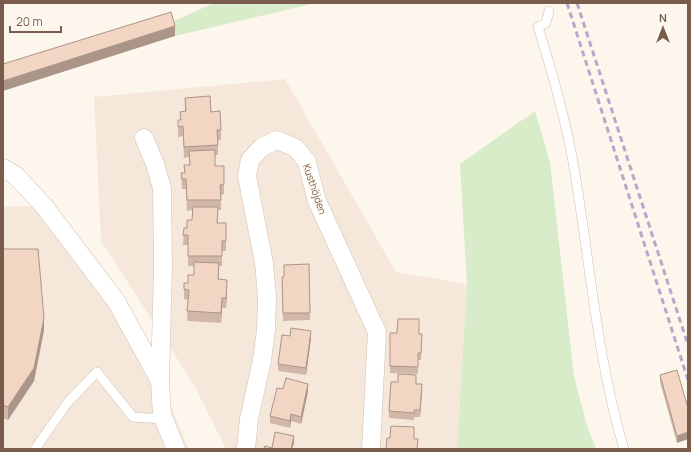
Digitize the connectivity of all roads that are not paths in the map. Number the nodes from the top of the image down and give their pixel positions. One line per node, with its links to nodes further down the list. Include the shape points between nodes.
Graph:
1 (548, 11): 10 (lane, via 546,22 538,27 573,161 601,355)
2 (144, 138): 4 (street, via 162,188)
3 (3, 168): 4 (street, via 15,175 44,206 116,301)
4 (160, 382): 5 (street)
5 (163, 419): 6 (lane, via 133,417 98,372 68,402); 7 (street)
6 (35, 449)
7 (176, 449)
8 (246, 449): 9 (street, Kusthöjden, via 249,418 263,353 267,297 264,263 247,176 250,160 262,147 277,140 296,148 307,162 317,201 376,332)
9 (371, 449)
10 (624, 449)

